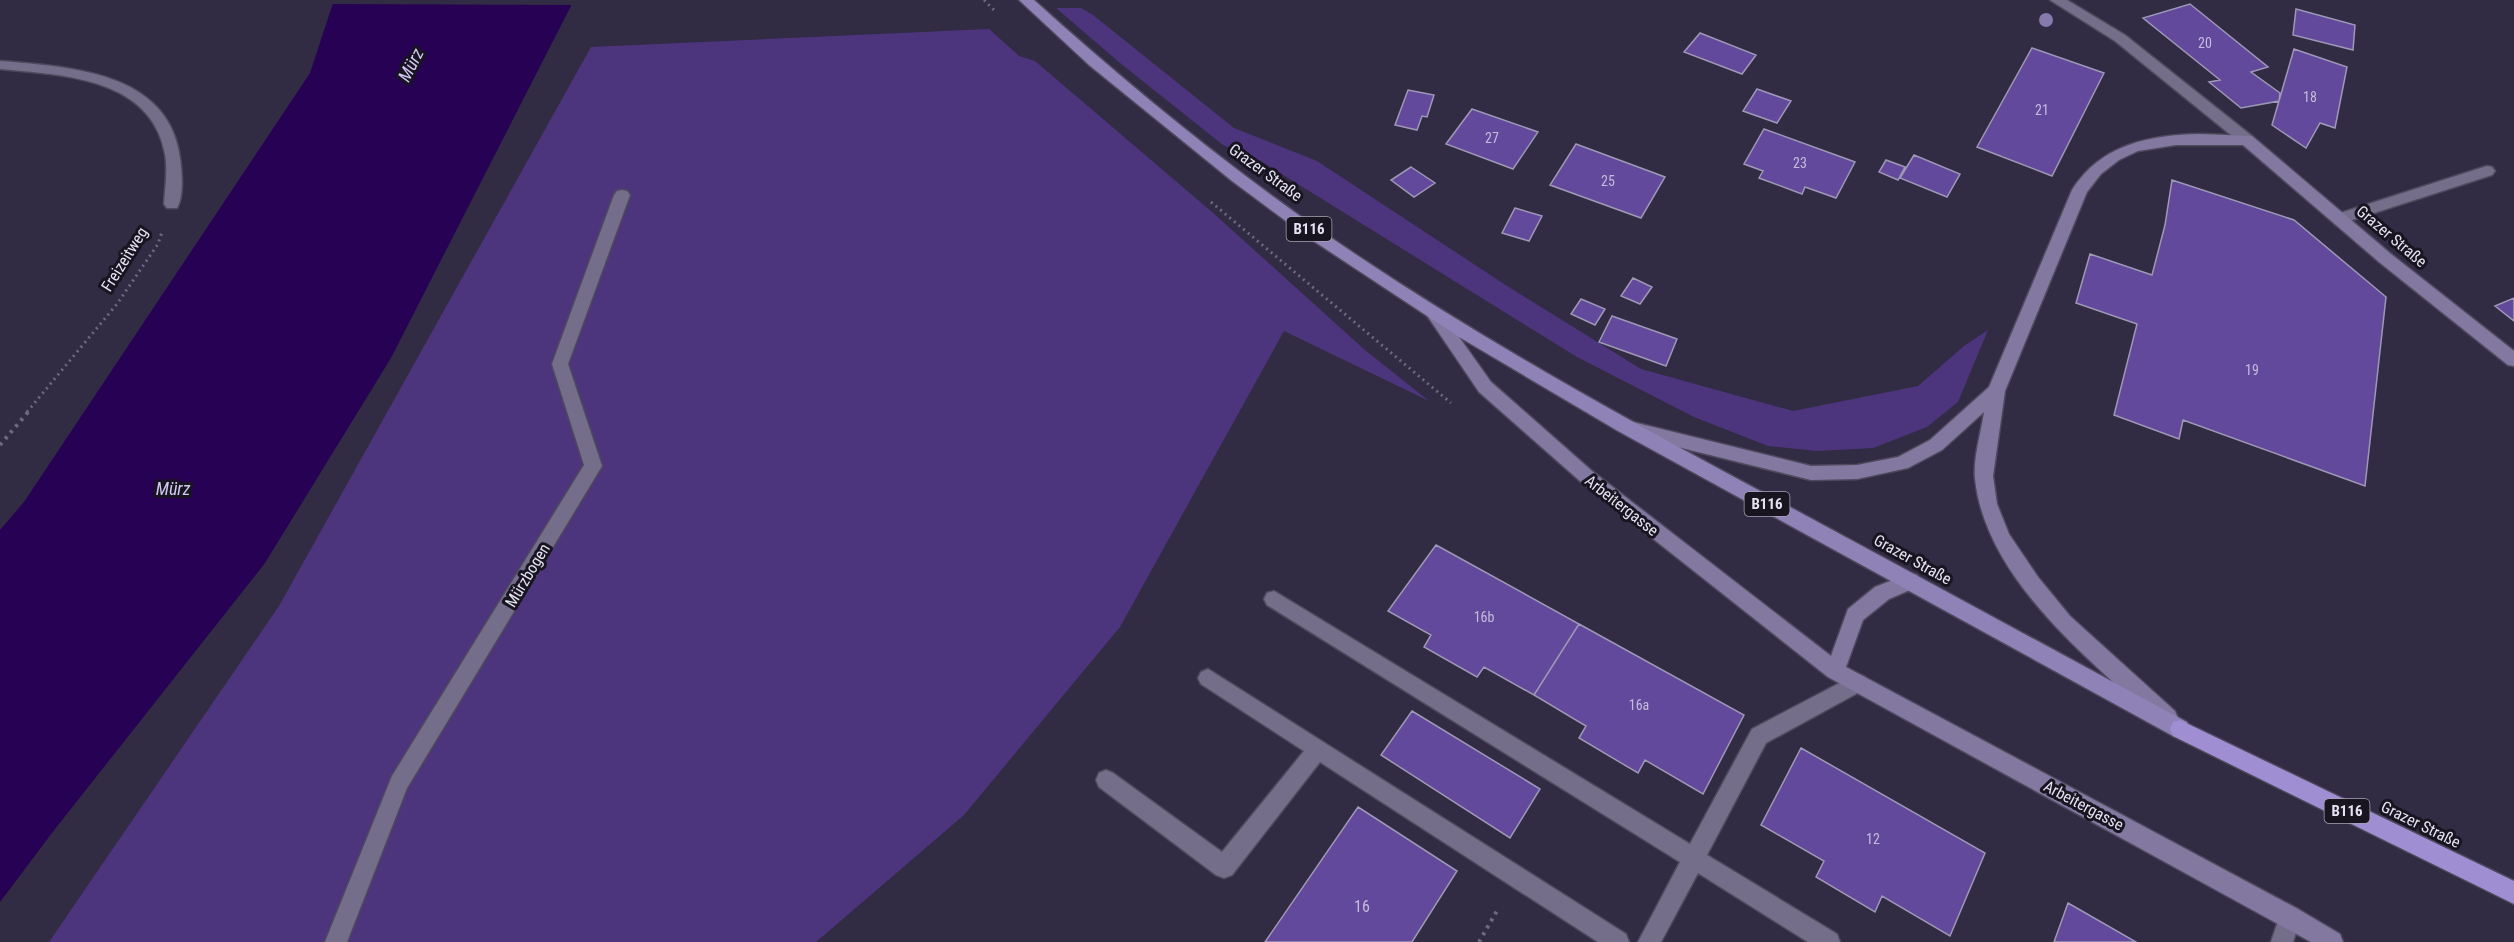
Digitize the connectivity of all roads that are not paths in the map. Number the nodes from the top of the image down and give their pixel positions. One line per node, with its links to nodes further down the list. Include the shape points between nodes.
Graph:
1 (1026, 0): 9 (main road, Grazer Straße / B116, via 1188,142)
2 (2057, 0): 4 (street, Grazer Straße, via 2120,38)
3 (0, 65): 7 (street, via 101,81 146,103 171,148)
4 (2247, 140): 8 (street, Grazer Straße); 11 (street, Grazer Straße, via 2170,139 2138,145 2109,157 2091,173 2080,190)
5 (2487, 171): 8 (street)
6 (622, 195): 24 (street, Mürzbogen, via 560,364 593,466 399,783)
7 (172, 204)
8 (2340, 219): 10 (street, Grazer Straße)
9 (1434, 314): 12 (main road, Grazer Straße / B116); 15 (street, Arbeitergasse, via 1485,387 1530,428 1586,477)
10 (2514, 360)
11 (1996, 391): 12 (street, Grazer Straße, via 1936,445 1902,463 1857,472 1811,473); 18 (street, Grazer Straße, via 1984,476 1988,504 2001,537 2063,622)
12 (1624, 426): 13 (main road, Grazer Straße / B116)
13 (1910, 581): 15 (street, via 1882,593 1855,615); 18 (main road, Grazer Straße / B116)
14 (1274, 599): 21 (street)
15 (1834, 671): 17 (street, Arbeitergasse)
16 (1208, 678): 19 (street)
17 (1858, 683): 21 (street, via 1759,736); 23 (street, Arbeitergasse)
18 (2180, 729): 22 (highway, Grazer Straße / B116)
19 (1318, 749): 20 (street, via 1224,867); 25 (street)
20 (1106, 780)
21 (1694, 859): 26 (street); 27 (street)
22 (2514, 893)
23 (2290, 916): 28 (street); 29 (street, Arbeitergasse)
24 (336, 942)
25 (1618, 942)
26 (1649, 942)
27 (1829, 942)
28 (2282, 942)
29 (2332, 942)

